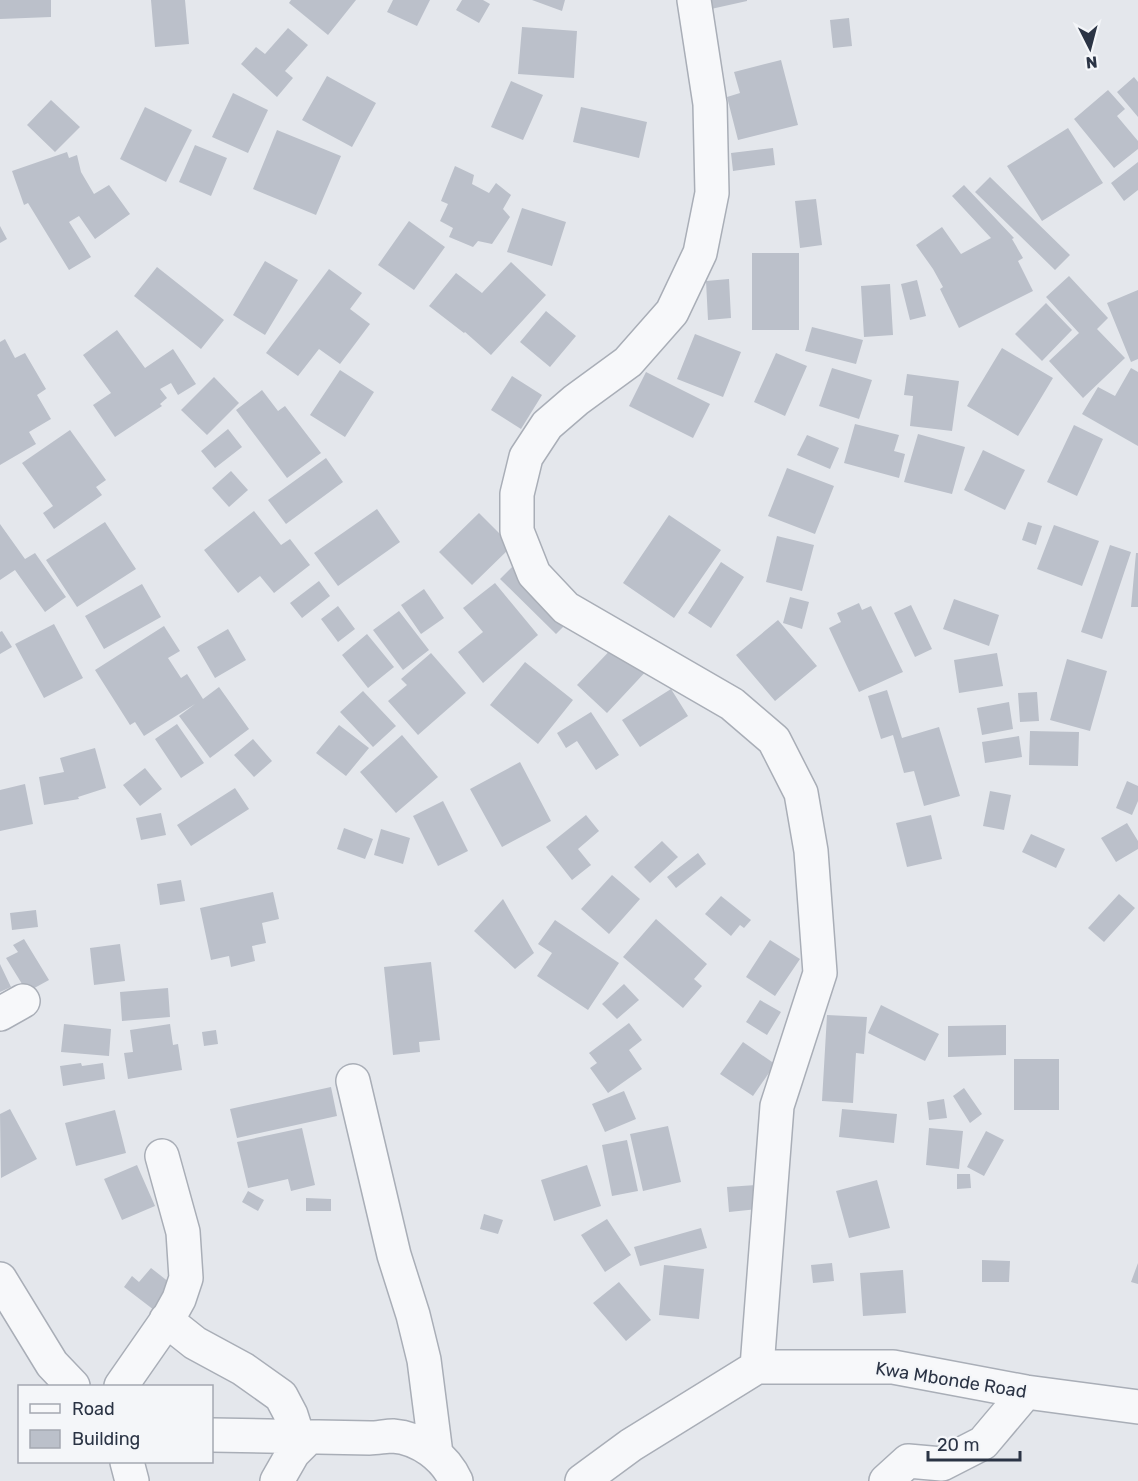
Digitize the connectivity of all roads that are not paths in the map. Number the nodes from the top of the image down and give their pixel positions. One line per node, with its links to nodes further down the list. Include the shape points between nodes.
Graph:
1 (694, 0): 6 (street, via 710,104 712,160 712,193 700,253 672,312 628,362 547,425 526,457 517,494 517,531 534,574 566,608 732,704 774,740 801,793 811,851 820,973 777,1106)
2 (353, 1081): 13 (street, via 394,1255 413,1315)
3 (162, 1156): 5 (street, via 183,1232 186,1278)
4 (0, 1279): 7 (street, via 52,1364)
5 (166, 1320): 8 (street); 12 (street, via 195,1343 243,1369 281,1396)
6 (757, 1367): 9 (street, Kwa Mbonde Road, via 893,1367); 18 (street, via 631,1445)
7 (72, 1385)
8 (122, 1385)
9 (1026, 1392): 10 (street, Kwa Mbonde Road); 19 (street, via 983,1443 942,1464 908,1461)
10 (1138, 1407)
11 (213, 1435): 12 (street)
12 (304, 1437): 13 (street, via 393,1436 416,1442); 16 (street)
13 (436, 1454): 17 (street)
14 (128, 1463): 15 (street)
15 (132, 1481)
16 (277, 1481)
17 (456, 1481)
18 (582, 1481)
19 (886, 1481)

